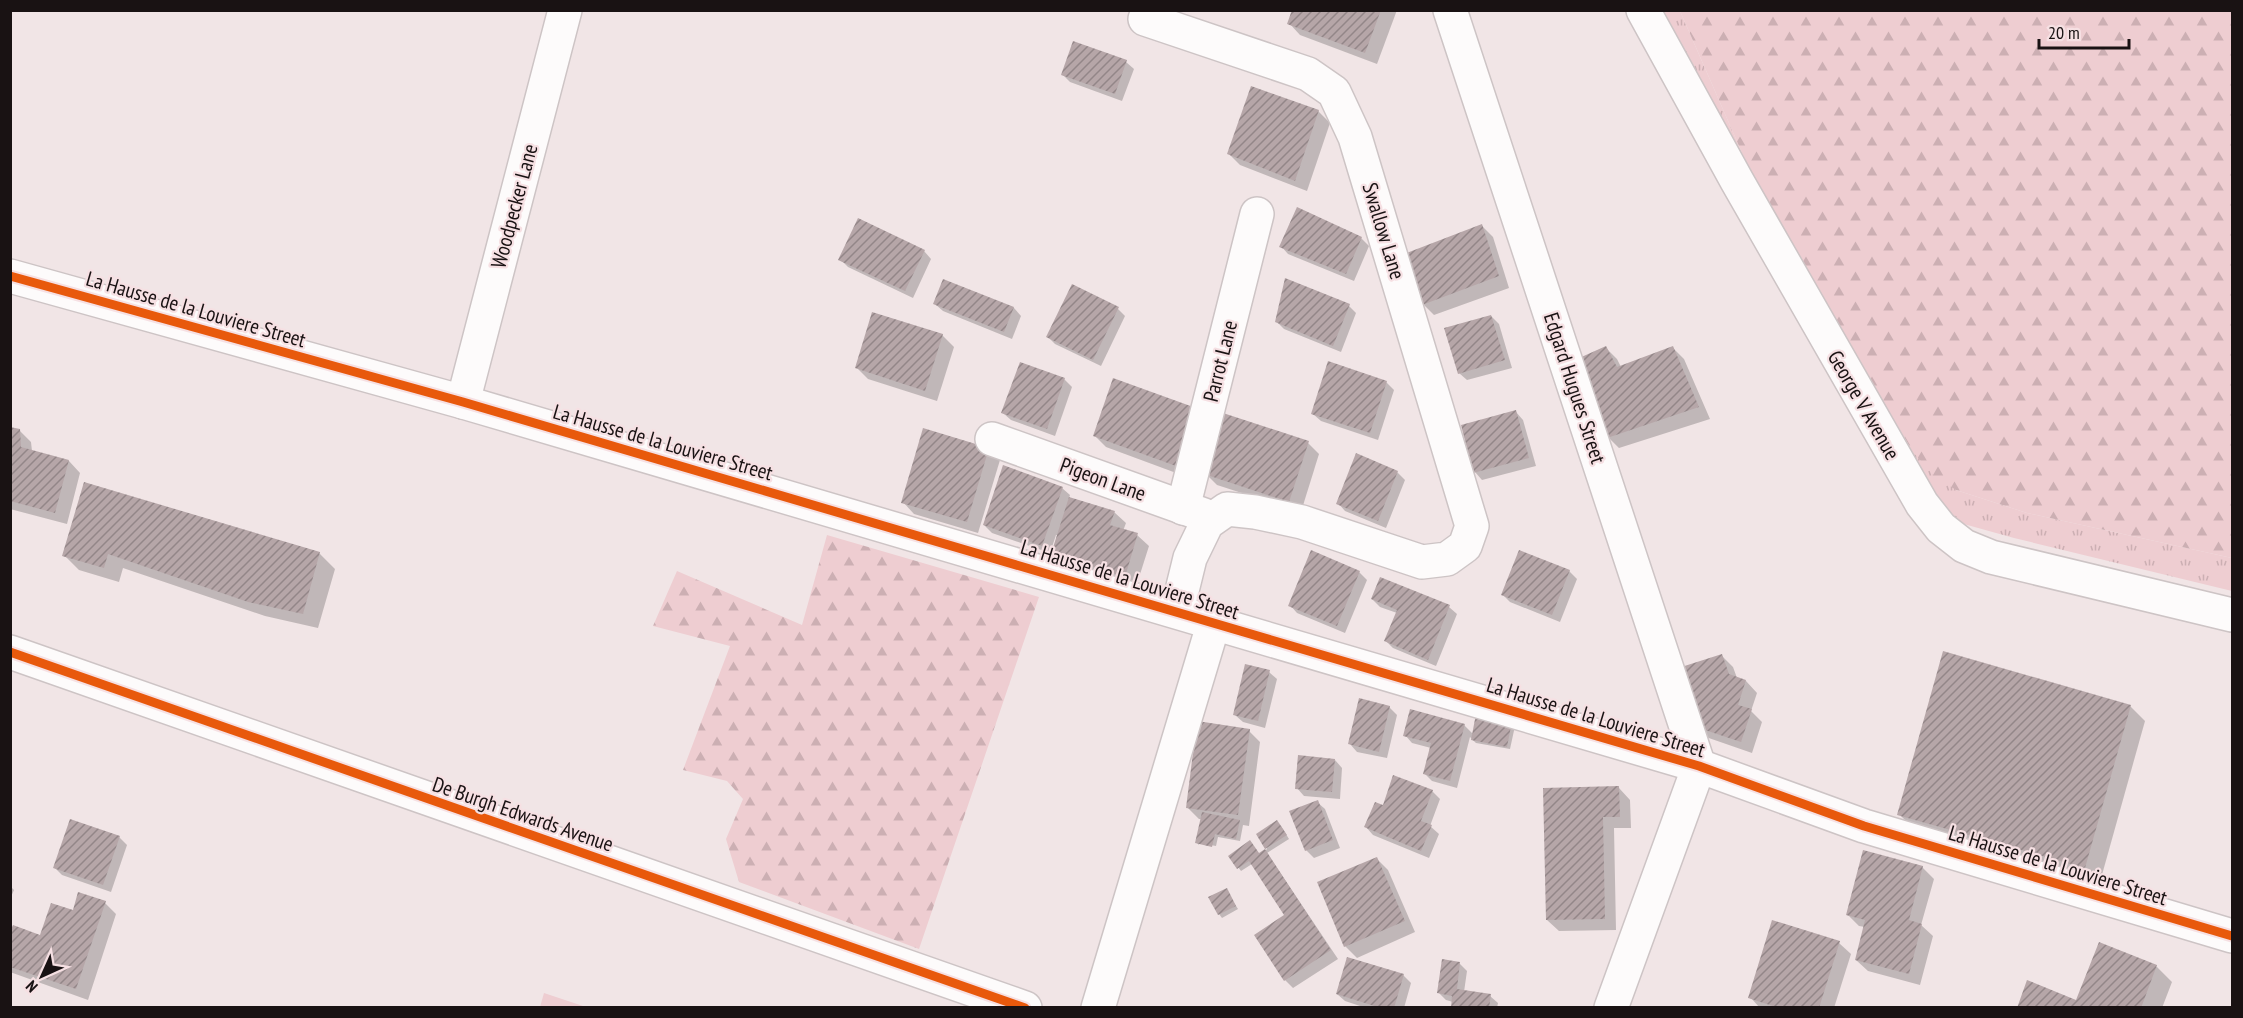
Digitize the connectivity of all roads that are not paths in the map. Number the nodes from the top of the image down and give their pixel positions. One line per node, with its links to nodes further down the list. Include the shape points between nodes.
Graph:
1 (565, 10): 7 (street, Woodpecker Lane)
2 (1450, 10): 16 (street, Edgard Hugues Street)
3 (1643, 10): 13 (street, George V Avenue, via 1870,415 1922,504 1941,528 1964,546 1991,557)
4 (1145, 19): 11 (street, Swallow Lane, via 1308,74 1334,92 1355,137 1472,526 1465,546)
5 (1257, 214): 9 (street, Parrot Lane)
6 (10, 276): 7 (street, La Hausse de la Louviere Street)
7 (463, 402): 12 (street, La Hausse de la Louviere Street)
8 (992, 439): 9 (street, Pigeon Lane)
9 (1184, 508): 10 (street, Pigeon Lane)
10 (1221, 514): 11 (street, Pigeon Lane, via 1255,512 1302,522 1422,561); 12 (street, via 1207,523 1190,558)
11 (1447, 559)
12 (1177, 611): 14 (street, La Hausse de la Louviere Street)
13 (2232, 615)
14 (1214, 622): 16 (street, La Hausse de la Louviere Street); 19 (street)
15 (10, 652): 18 (street, De Burgh Edwards Avenue)
16 (1699, 766): 17 (street, La Hausse de la Louviere Street, via 1864,826); 20 (street)
17 (2232, 936)
18 (1024, 1008)
19 (1098, 1008)
20 (1611, 1008)

